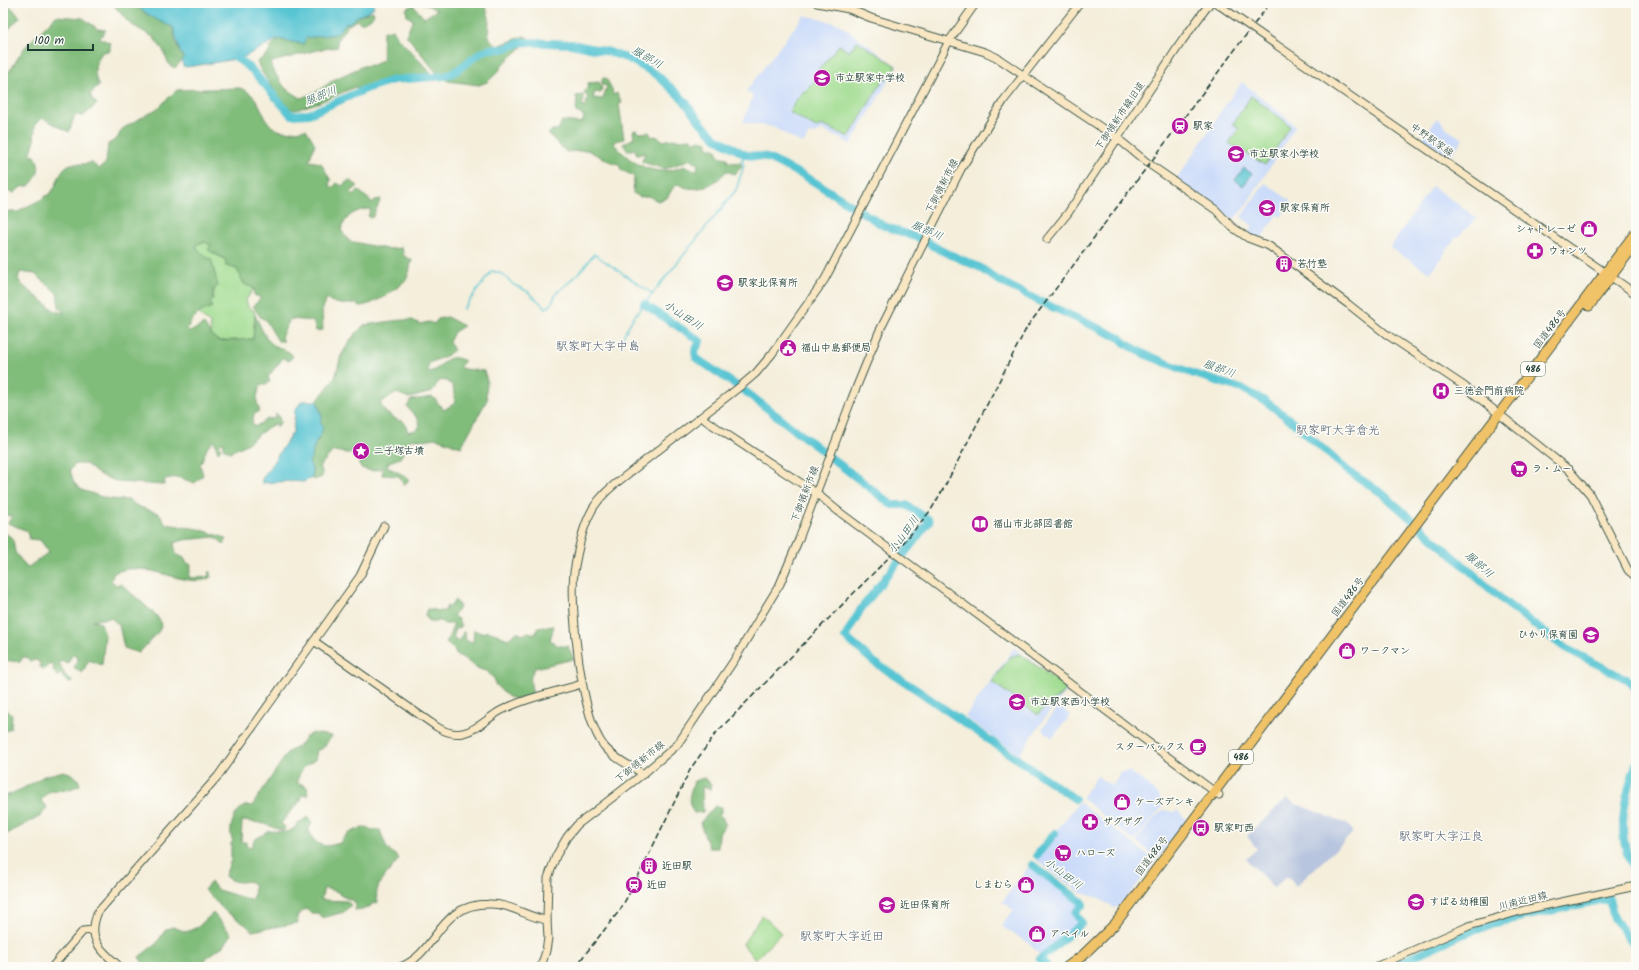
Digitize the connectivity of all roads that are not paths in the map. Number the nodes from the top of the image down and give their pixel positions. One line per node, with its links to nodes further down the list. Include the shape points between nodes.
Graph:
1 (817, 3): 5 (street, via 849,9)
2 (976, 3): 5 (street)
3 (1080, 3): 6 (street, 下御領新市線)
4 (1211, 3): 7 (street, 下御領新市線旧道); 11 (street, 中野駅家線, bridge, via 1275,44)
5 (949, 41): 6 (street, via 996,57); 13 (street, via 825,278 756,373)
6 (1024, 75): 7 (street); 15 (street, 下御領新市線, via 968,157 928,233 876,339)
7 (1117, 138): 9 (street, 下御領新市線旧道, via 1068,213); 14 (street, via 1154,168 1216,210 1232,227 1248,238 1269,246 1294,263 1386,334 1464,386)
8 (1636, 232): 11 (highway, 国道486号 / 486)
9 (1047, 239)
10 (1636, 242): 11 (highway, 国道486号 / 486)
11 (1609, 274): 12 (street, 中野駅家線); 14 (highway, 国道486号 / 486)
12 (1636, 294)
13 (703, 416): 15 (street, via 705,420); 19 (street, via 600,497 588,516 579,549 574,587 576,640)
14 (1501, 416): 17 (street, via 1569,470 1589,493 1628,570); 21 (highway, 国道486号 / 486)
15 (816, 494): 20 (street, 下御領新市線, via 780,584 762,614 685,735); 21 (street, bridge)
16 (384, 526): 18 (street, via 360,576)
17 (1636, 578)
18 (314, 642): 19 (street, via 437,727 452,733 465,733 513,706); 24 (street, via 218,776 98,912)
19 (582, 684): 20 (street, via 595,729 604,747)
20 (643, 774): 23 (street, 下御領新市線, via 591,813 567,837 548,878)
21 (1216, 793): 25 (highway, 国道486号 / 486)
22 (1636, 886): 31 (street, 川南近田線, via 1524,910 1469,926)
23 (547, 920): 28 (street, via 535,918 502,904 465,908 448,918 420,955); 29 (street, 下御領新市線, via 548,938)
24 (93, 930): 26 (street, via 83,931); 27 (street, via 98,947)
25 (1079, 965): 30 (highway, 国道486号 / 486)
26 (52, 967)
27 (120, 967)
28 (400, 967)
29 (541, 967)
30 (1067, 967)
31 (1375, 967)

